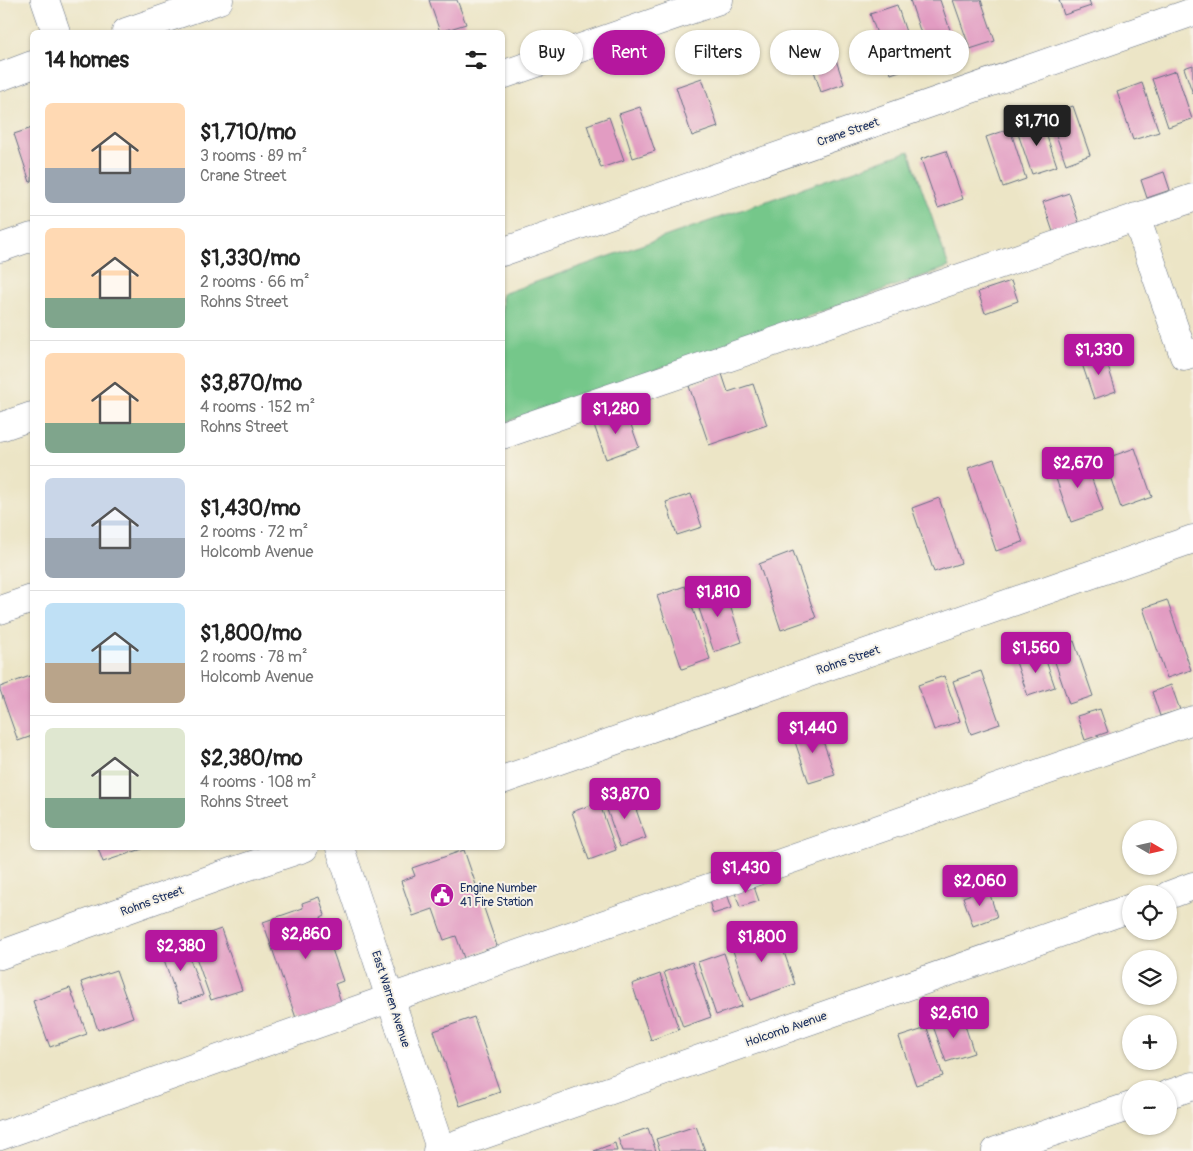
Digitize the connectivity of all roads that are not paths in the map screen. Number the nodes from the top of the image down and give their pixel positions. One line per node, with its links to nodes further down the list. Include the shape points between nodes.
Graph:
1 (45, 0): 5 (street)
2 (219, 0): 6 (street)
3 (718, 0): 8 (street)
4 (1193, 12): 14 (street, Crane Street)
5 (55, 30)
6 (132, 30)
7 (30, 66): 9 (street)
8 (505, 73)
9 (0, 77)
10 (1193, 198): 11 (street)
11 (1136, 217): 15 (street, via 1184,356); 18 (street)
12 (30, 238): 13 (street)
13 (0, 248)
14 (505, 251)
15 (1193, 353)
16 (30, 417): 17 (street)
17 (0, 428)
18 (505, 434)
19 (1193, 539): 23 (street, Rohns Street)
20 (30, 600): 21 (street)
21 (0, 610)
22 (1193, 720): 30 (street)
23 (505, 779)
24 (298, 850): 29 (street, Rohns Street)
25 (341, 850): 30 (street, East Warren Avenue)
26 (1193, 886): 27 (street)
27 (1177, 892)
28 (1122, 911): 35 (street, Holcomb Avenue)
29 (0, 955)
30 (391, 998): 34 (street); 35 (street, East Warren Avenue)
31 (1193, 1086): 32 (street)
32 (1177, 1091)
33 (1122, 1109): 36 (street)
34 (0, 1136)
35 (440, 1151)
36 (996, 1151)

